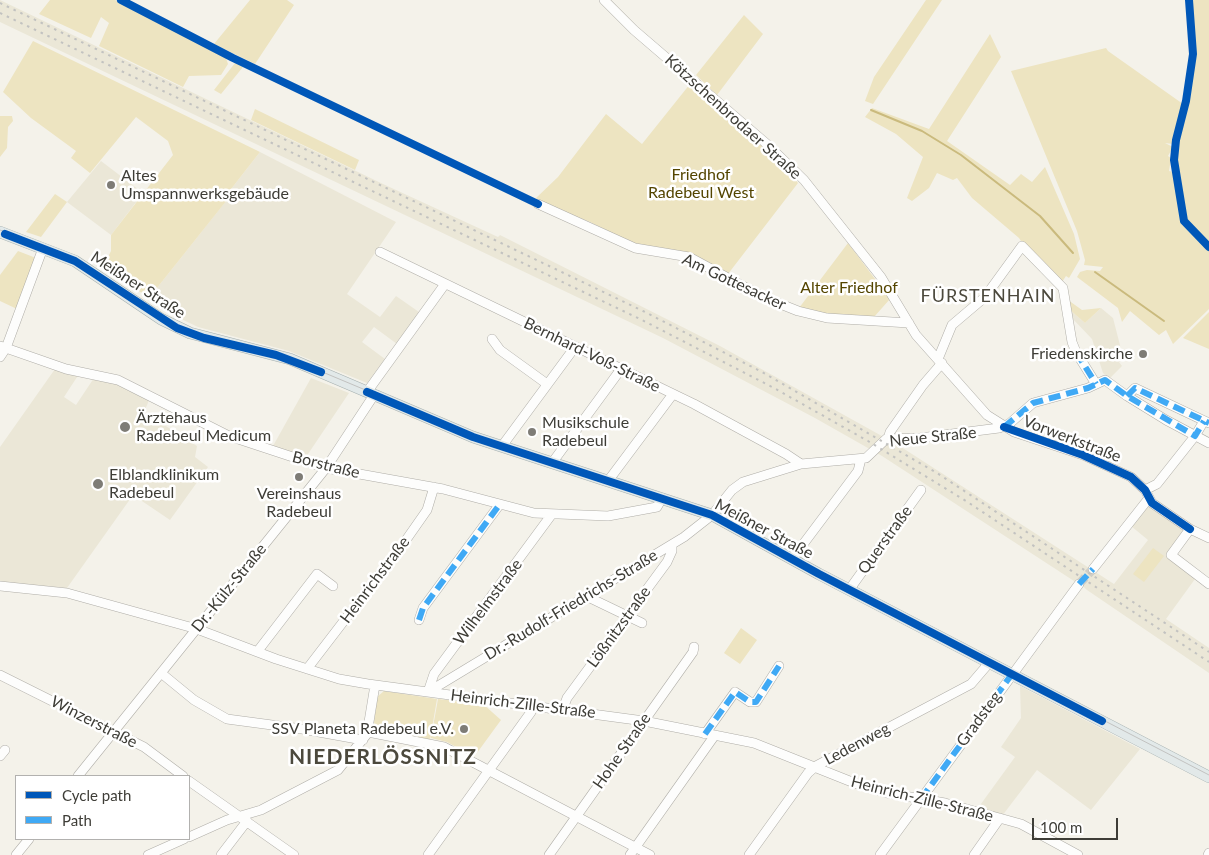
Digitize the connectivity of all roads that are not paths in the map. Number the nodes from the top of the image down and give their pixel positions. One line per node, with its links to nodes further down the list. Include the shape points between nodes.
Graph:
1 (604, 0): 7 (street, Kötzschenbrodaer Straße, via 634,30 792,167 881,277)
2 (538, 204): 7 (street, Am Gottesacker, via 635,248 689,257 763,297 798,311 827,318)
3 (0, 232): 4 (main road, Meißner Straße)
4 (43, 248): 9 (street); 16 (main road, Meißner Straße, via 74,261 177,328 204,338 290,359)
5 (380, 252): 6 (street, Bernhard-Voß-Straße)
6 (445, 284): 10 (street, Bernhard-Voß-Straße); 16 (street, Dr.-Külz-Straße)
7 (909, 323): 12 (street, Kötzschenbrodaer Straße)
8 (492, 339): 14 (street, via 500,350)
9 (3, 347): 11 (street); 28 (street, Borstraße, via 66,369 118,380 229,436)
10 (575, 347): 13 (street, Bernhard-Voß-Straße); 14 (street)
11 (0, 357)
12 (940, 361): 15 (street, via 952,325 982,300 1022,246 1063,288 1072,342); 20 (street, Kötzschenbrodaer Straße, via 981,410); 22 (street)
13 (621, 369): 17 (street, Bernhard-Voß-Straße); 26 (street)
14 (547, 384): 24 (street)
15 (1096, 384): 18 (street, via 1105,380); 20 (street, via 1033,403)
16 (371, 393): 24 (main road, Meißner Straße); 28 (street, Dr.-Külz-Straße)
17 (673, 394): 27 (street, Bernhard-Voß-Straße); 29 (street)
18 (1127, 396): 19 (street, via 1135,388); 21 (street)
19 (1206, 422): 21 (street)
20 (1004, 427): 22 (street, Neue Straße, via 920,438); 32 (street, Vorwerkstraße, via 1131,476)
21 (1195, 436): 23 (street); 32 (street)
22 (888, 438): 25 (street, Neue Straße, via 868,457)
23 (1209, 442)
24 (502, 446): 26 (main road, Meißner Straße)
25 (861, 459): 27 (street); 40 (street, via 858,471)
26 (552, 463): 29 (main road, Meißner Straße)
27 (801, 464): 36 (street, via 743,482 732,490)
28 (326, 468): 30 (street, Borstraße); 51 (street, Dr.-Külz-Straße)
29 (608, 481): 33 (main road, Meißner Straße)
30 (434, 487): 34 (street, Borstraße); 56 (street, Heinrichstraße, via 427,510)
31 (921, 490): 46 (street, Querstraße)
32 (1147, 494): 37 (street, Vorwerkstraße); 41 (street)
33 (662, 498): 35 (street, Borstraße, via 657,507 638,512 600,517); 36 (main road, Meißner Straße)
34 (500, 504): 35 (street, Borstraße, via 528,512); 49 (street, via 423,608)
35 (552, 514): 61 (street, Wilhelmstraße, via 434,674)
36 (712, 515): 39 (street, Dr.-Rudolf-Friedrichs-Straße); 40 (main road, Meißner Straße)
37 (1190, 529): 38 (street, Vorwerkstraße); 43 (street, via 1171,555)
38 (1209, 538)
39 (672, 545): 47 (street, Dr.-Rudolf-Friedrichs-Straße); 48 (street, Lößnitzstraße, via 667,562)
40 (792, 559): 46 (main road, Meißner Straße)
41 (1093, 568)
42 (1080, 584): 58 (street, Gradsteg)
43 (1209, 584)
44 (0, 586): 51 (street, via 67,593)
45 (333, 586): 53 (street, via 317,574)
46 (849, 590): 54 (main road, Meißner Straße)
47 (586, 596): 48 (street); 61 (street, Dr.-Rudolf-Friedrichs-Straße)
48 (628, 616): 50 (street); 63 (street, Lößnitzstraße, via 567,698)
49 (419, 620)
50 (642, 623)
51 (196, 629): 53 (street); 57 (street, Dr.-Külz-Straße)
52 (694, 647): 64 (street, Hohe Straße)
53 (257, 652): 56 (street)
54 (989, 662): 58 (main road, Meißner Straße); 69 (street, Ledenweg, via 971,684)
55 (779, 666): 67 (street, via 756,702 750,702 735,692)
56 (307, 669): 60 (street)
57 (161, 673): 65 (street, Dr.-Külz-Straße); 68 (street, via 194,700 227,719)
58 (1012, 674): 73 (main road, Meißner Straße); 75 (street, Gradsteg)
59 (0, 675): 65 (street, Winzerstraße)
60 (375, 685): 61 (street, Heinrich-Zille-Straße); 66 (street)
61 (428, 692): 62 (street, Heinrich-Zille-Straße)
62 (534, 705): 63 (street, Heinrich-Zille-Straße); 70 (street)
63 (563, 709): 64 (street, Heinrich-Zille-Straße)
64 (644, 721): 67 (street, Heinrich-Zille-Straße); 76 (street, Hohe Straße)
65 (114, 731): 71 (street, Dr.-Külz-Straße); 72 (street, Winzerstraße, via 144,747)
66 (368, 732): 68 (street); 70 (street, via 444,747)
67 (710, 734): 69 (street, Heinrich-Zille-Straße, via 754,743); 82 (street)
68 (363, 740): 78 (street, via 338,770)
69 (816, 766): 75 (street, Heinrich-Zille-Straße, via 886,793); 91 (street, Ledenweg)
70 (489, 771): 76 (street); 88 (street)
71 (79, 775)
72 (182, 775)
73 (1209, 777)
74 (190, 781): 78 (street)
75 (921, 799): 77 (street, Heinrich-Zille-Straße); 92 (street, Gradsteg)
76 (576, 816): 82 (street); 89 (street, Hohe Straße)
77 (1000, 818): 83 (street, Heinrich-Zille-Straße, via 1021,824); 93 (street)
78 (244, 819): 79 (street); 86 (street); 87 (street)
79 (190, 836)
80 (28, 840): 84 (street)
81 (182, 840): 85 (street)
82 (632, 851): 90 (street)
83 (1074, 854)
84 (16, 855)
85 (148, 855)
86 (221, 855)
87 (294, 855)
88 (428, 855)
89 (549, 855)
90 (650, 855)
91 (749, 855)
92 (880, 855)
93 (974, 855)

